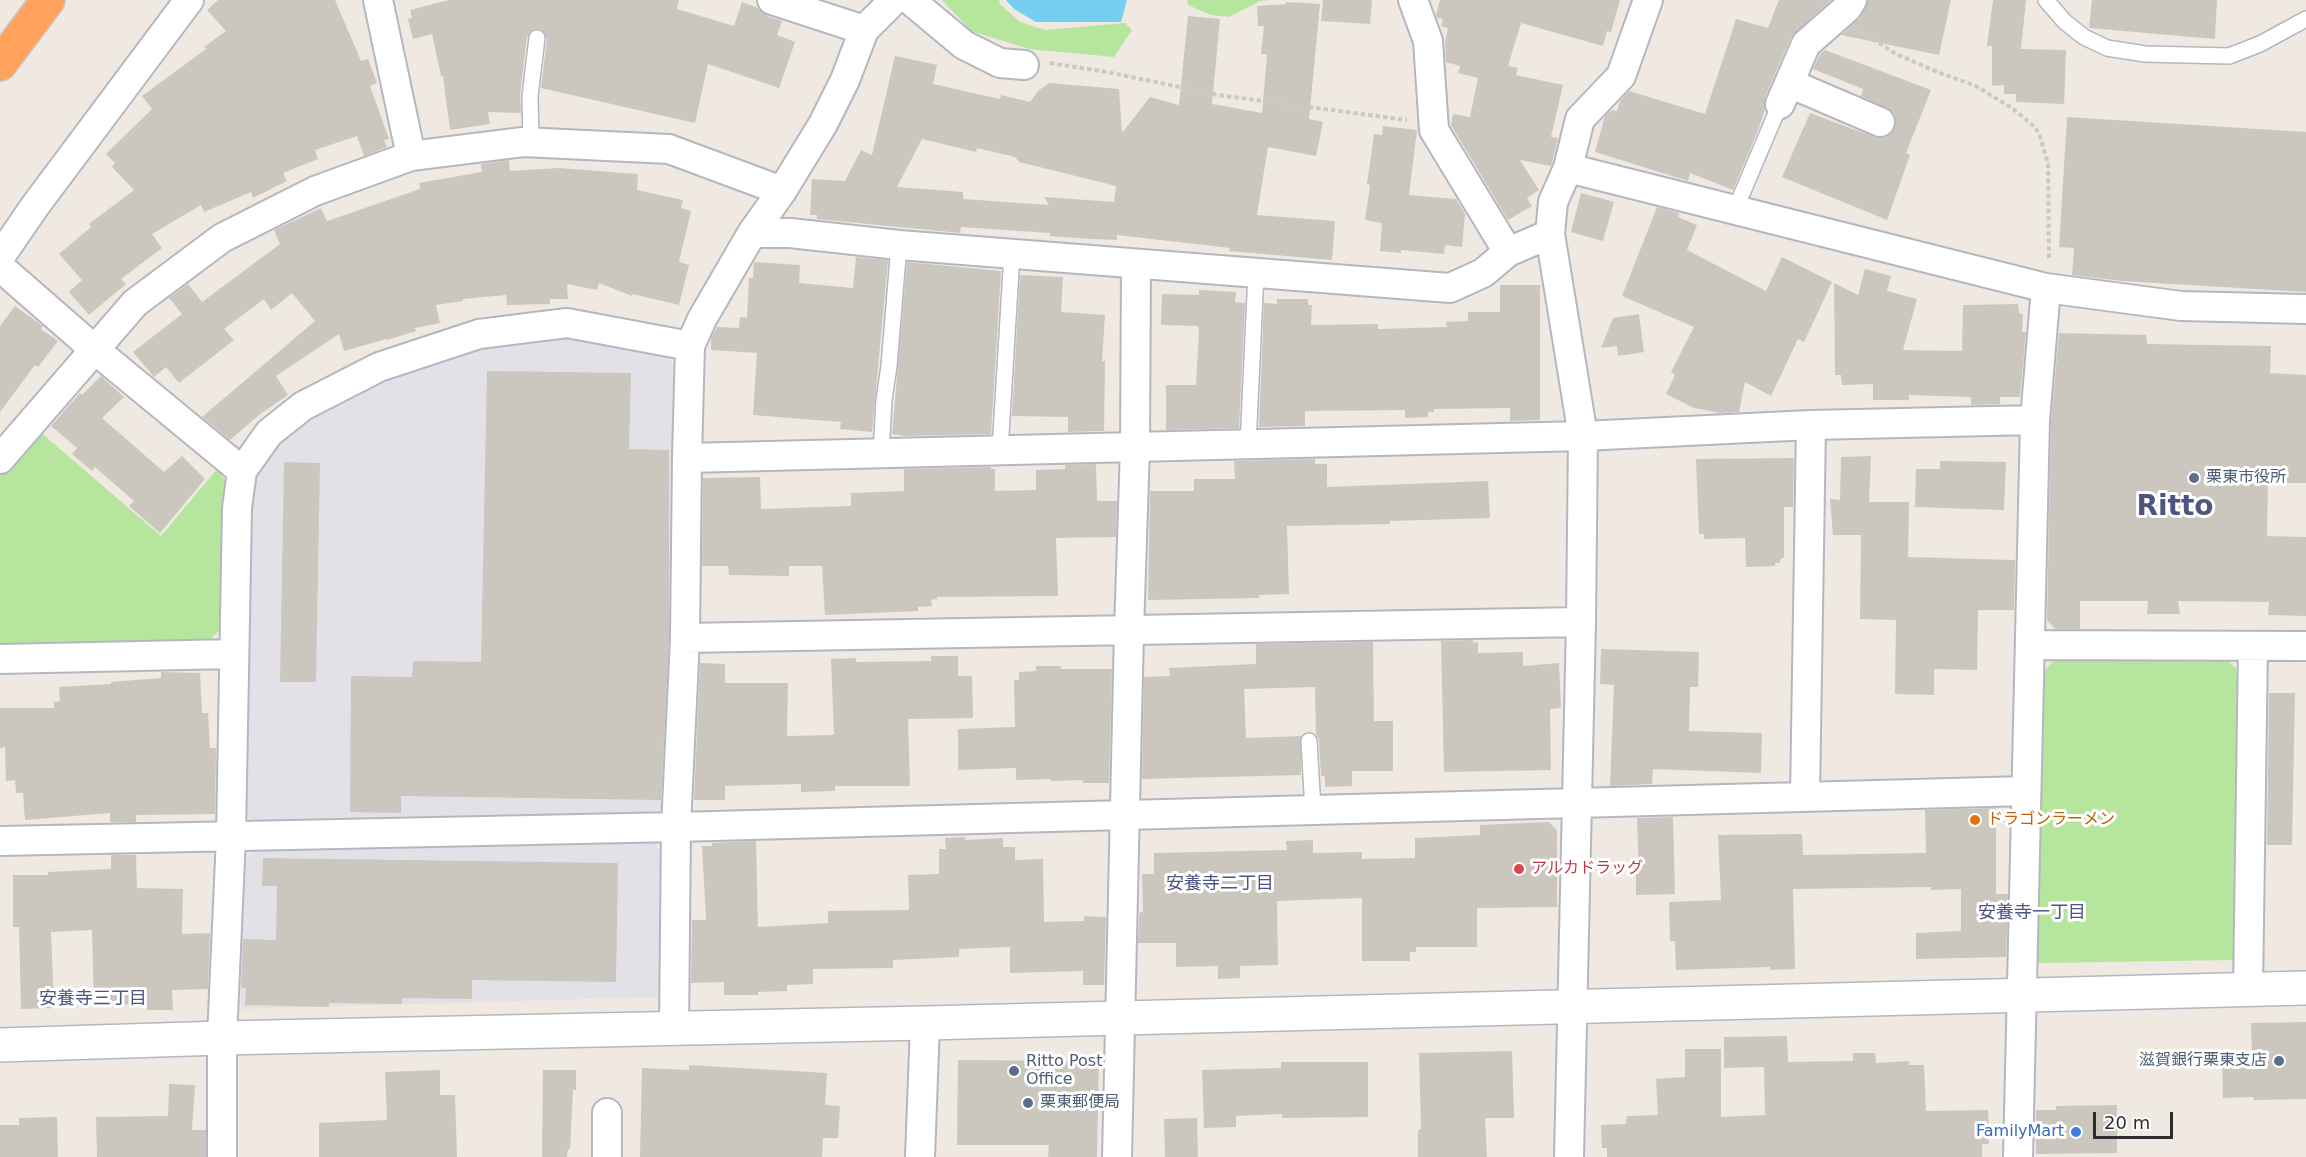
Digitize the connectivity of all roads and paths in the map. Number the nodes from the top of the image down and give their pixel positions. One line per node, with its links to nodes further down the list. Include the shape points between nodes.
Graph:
1 (189, 0): 30 (street)
2 (378, 0): 21 (street)
3 (772, 0): 12 (street)
4 (894, 0): 12 (street)
5 (910, 0): 15 (street, via 964,45 1000,63)
6 (1413, 0): 19 (street, via 1428,40)
7 (1648, 0): 22 (street, via 1621,76 1581,120)
8 (2046, 0): 11 (lane, via 2084,37 2107,48 2145,54 2229,56)
9 (45, 4): 14 (highway); 16 (highway)
10 (1849, 4): 17 (street, via 1806,44); 34 (path, via 1862,34 1896,54 1974,85 2034,127 2048,164 2050,253)
11 (2306, 19)
12 (864, 30): 23 (street, via 824,124)
13 (537, 38): 20 (lane, via 530,96)
14 (0, 64)
15 (1024, 65): 19 (path, via 1034,61 1218,95)
16 (0, 73)
17 (1785, 94): 18 (street); 24 (lane)
18 (1880, 122)
19 (1433, 123): 28 (street)
20 (531, 142): 21 (street); 23 (street, via 669,149)
21 (411, 156): 37 (street, via 315,191 222,238 135,303)
22 (1568, 168): 24 (street); 26 (street, via 1554,202)
23 (782, 191): 25 (street)
24 (1735, 210): 34 (street)
25 (752, 233): 27 (street, via 790,233); 36 (street)
26 (1550, 234): 28 (street); 40 (street)
27 (899, 245): 29 (street); 44 (lane)
28 (1508, 252): 33 (street, via 1483,273 1450,288)
29 (1012, 254): 31 (street); 43 (lane)
30 (0, 257)
31 (1136, 264): 33 (street); 42 (street)
32 (0, 267): 37 (street)
33 (1256, 273): 41 (lane)
34 (2046, 288): 35 (street, via 2181,306); 38 (street)
35 (2306, 309)
36 (690, 346): 45 (street); 47 (street, via 567,323 479,334 379,367 303,406 269,433)
37 (94, 349): 46 (street); 47 (street)
38 (2035, 420): 39 (street); 51 (street)
39 (1811, 425): 40 (street); 58 (street)
40 (1582, 436): 41 (street); 48 (street)
41 (1248, 446): 42 (street)
42 (1135, 448): 43 (street); 49 (street)
43 (1000, 450): 44 (street)
44 (881, 453): 45 (street)
45 (687, 458): 50 (street)
46 (0, 459)
47 (242, 471): 54 (street, via 237,508)
48 (1581, 622): 49 (street); 59 (street)
49 (1129, 631): 50 (street); 61 (street)
50 (685, 638): 62 (street)
51 (2031, 645): 52 (street); 57 (street)
52 (2253, 646): 53 (street); 66 (street)
53 (2306, 646)
54 (233, 654): 55 (street); 63 (street)
55 (0, 659)
56 (1310, 741): 60 (lane)
57 (2026, 791): 58 (street); 67 (street)
58 (1805, 796): 59 (street)
59 (1577, 803): 60 (street); 68 (street)
60 (1312, 810): 61 (street)
61 (1124, 815): 62 (street); 69 (street)
62 (676, 828): 63 (street); 71 (street)
63 (231, 837): 64 (street); 72 (street)
64 (0, 841)
65 (2306, 988): 66 (street)
66 (2248, 990): 67 (street)
67 (2023, 994): 68 (street); 80 (street)
68 (1572, 1007): 69 (street); 79 (street)
69 (1121, 1018): 70 (street); 78 (street)
70 (925, 1023): 71 (street); 77 (street)
71 (674, 1029): 72 (street)
72 (222, 1038): 73 (street); 75 (street)
73 (0, 1045)
74 (607, 1113): 76 (street)
75 (222, 1157)
76 (606, 1157)
77 (920, 1157)
78 (1118, 1157)
79 (1569, 1157)
80 (2018, 1157)

